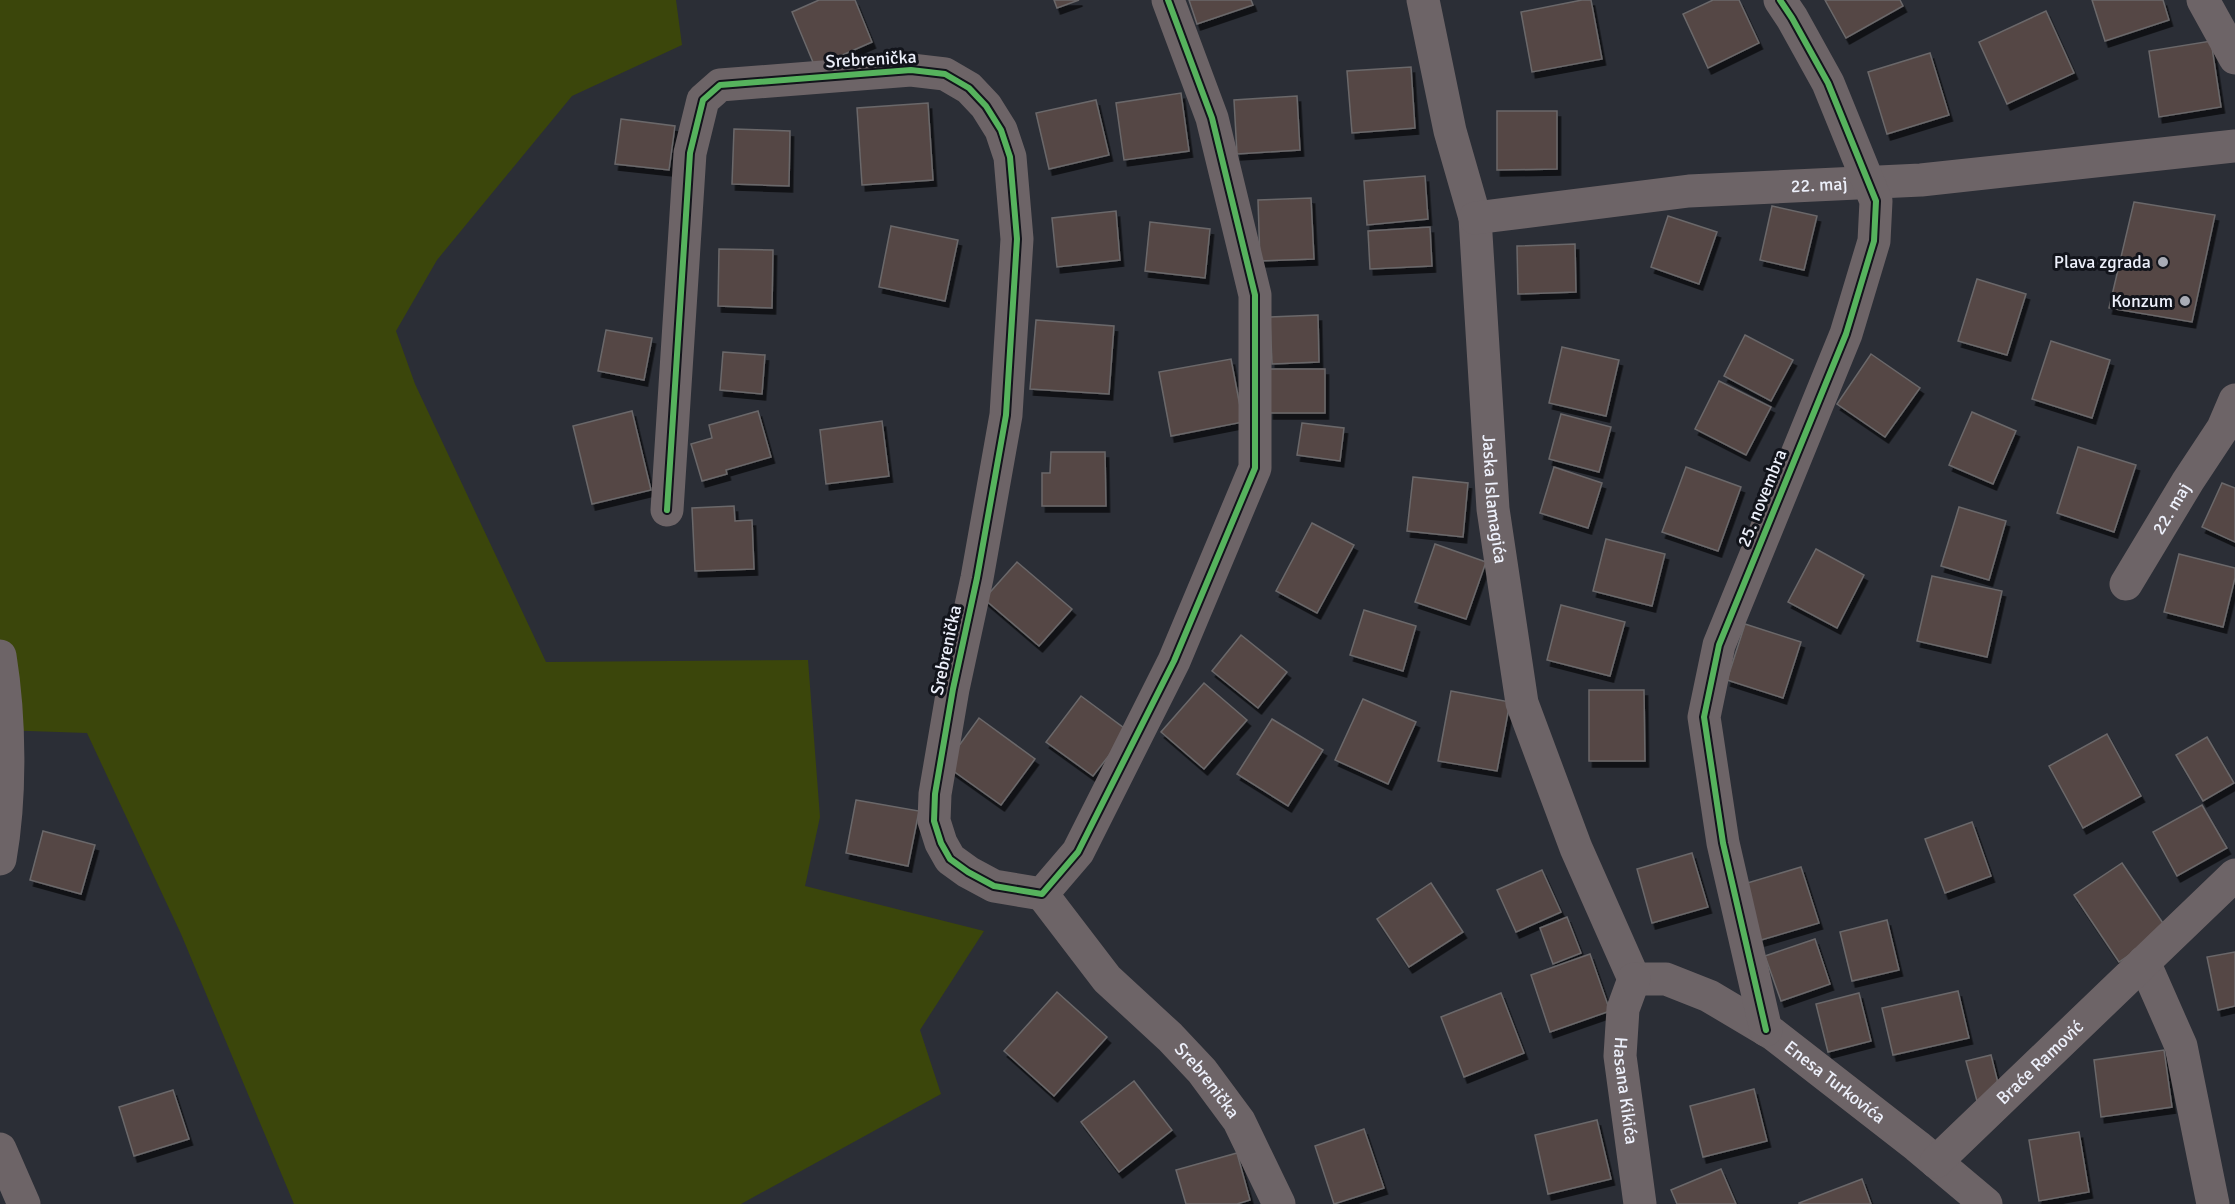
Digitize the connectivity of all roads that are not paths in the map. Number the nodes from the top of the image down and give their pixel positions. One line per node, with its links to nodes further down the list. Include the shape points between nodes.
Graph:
1 (1168, 0): 15 (street, via 1212,118 1255,295 1255,468 1168,672 1078,852)
2 (1423, 0): 8 (street, Jaska Islamagića, via 1450,131)
3 (1780, 0): 7 (street, 25. novembra, via 1828,83)
4 (2203, 0): 5 (street)
5 (2235, 58)
6 (2235, 146): 7 (street, 22. maj, via 1921,180)
7 (1869, 181): 8 (street, 22. maj, via 1689,190); 18 (street, 25. novembra, via 1876,201 1874,241 1846,334 1719,645 1704,717 1723,843)
8 (1475, 218): 17 (street, Jaska Islamagića, via 1493,509 1522,703 1576,848)
9 (2235, 400): 11 (street, 22. maj, via 2223,428)
10 (668, 510): 15 (street, Srebrenička, via 690,153 703,100 720,85 911,70 945,74 969,88 986,106 1010,157 1017,239 1006,415 953,689 934,821 950,859 968,872 994,886)
11 (2126, 584)
12 (0, 656): 13 (street, via 5,688 7,784)
13 (0, 859)
14 (2235, 875): 16 (street, Braće Ramović)
15 (1042, 894): 22 (street, Srebrenička, via 1107,979 1202,1071 1239,1121)
16 (2144, 962): 20 (street, Braće Ramović); 25 (street, via 2181,1046)
17 (1634, 979): 18 (street, Enesa Turkovića, via 1666,979 1709,996); 23 (street, Hasana Kikića, via 1623,1009 1620,1056)
18 (1766, 1030): 20 (street, Enesa Turkovića)
19 (0, 1149): 21 (street)
20 (1936, 1162): 24 (street, Enesa Turkovića)
21 (24, 1204)
22 (1279, 1204)
23 (1640, 1204)
24 (1986, 1204)
25 (2213, 1204)

